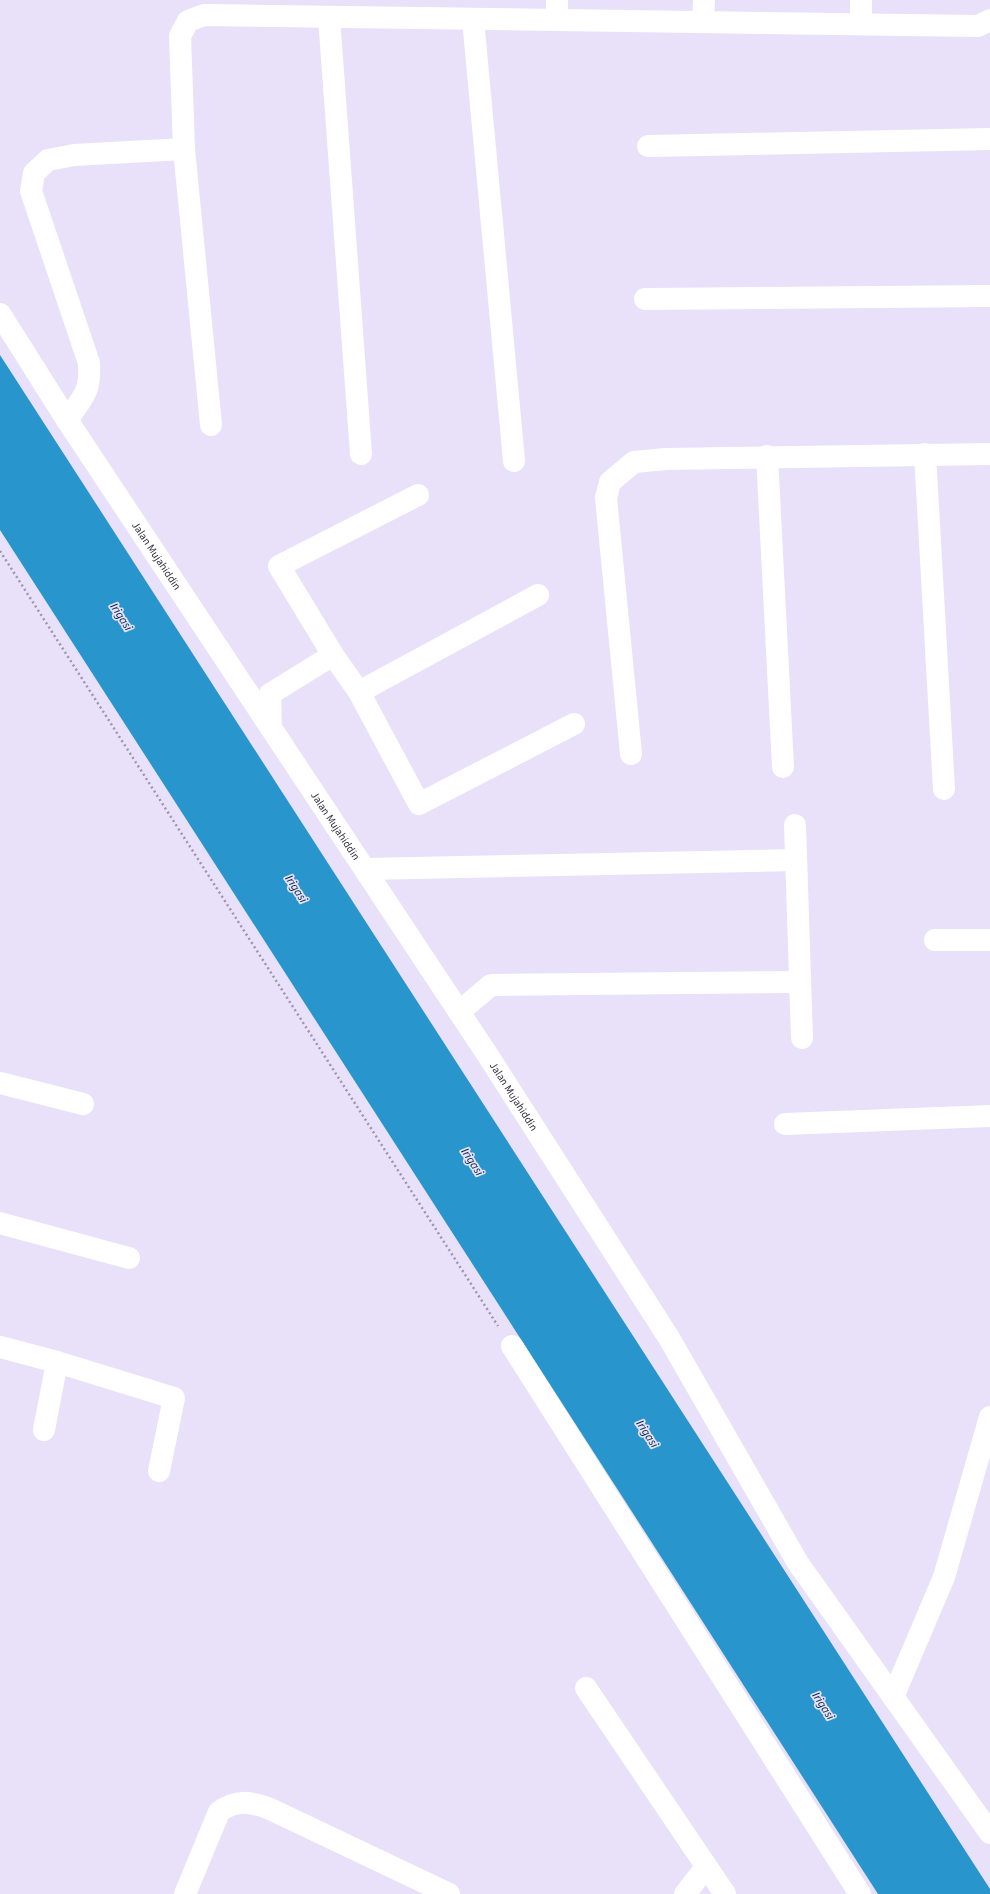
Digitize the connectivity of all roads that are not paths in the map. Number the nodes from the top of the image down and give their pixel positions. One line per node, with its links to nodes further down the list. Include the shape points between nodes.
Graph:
1 (704, 0): 9 (street)
2 (861, 0): 10 (street)
3 (260, 8): 6 (street); 13 (street, via 204,15 188,21 180,36)
4 (414, 9): 6 (street); 7 (street)
5 (557, 10): 7 (street); 9 (street)
6 (329, 17): 19 (street)
7 (472, 19): 23 (street)
8 (990, 20): 10 (street, via 978,26)
9 (703, 22): 10 (street)
10 (861, 24)
11 (990, 139): 12 (street)
12 (648, 146)
13 (184, 149): 17 (street, via 74,155 48,160 34,172 31,191 89,363 90,380 86,393); 18 (street)
14 (990, 296): 15 (street)
15 (645, 299)
16 (0, 314): 17 (street, Jalan Mujahiddin)
17 (67, 420): 29 (street, Jalan Mujahiddin)
18 (211, 425)
19 (362, 454)
20 (925, 454): 21 (street); 22 (street); 32 (street)
21 (990, 454)
22 (767, 456): 30 (street, via 634,462 610,482 606,498); 31 (street)
23 (514, 461)
24 (418, 495): 26 (street, via 279,566)
25 (538, 595): 27 (street)
26 (333, 655): 27 (street); 29 (street, via 270,694)
27 (359, 692): 28 (street, via 419,804)
28 (574, 724)
29 (271, 728): 35 (street, Jalan Mujahiddin)
30 (632, 754)
31 (783, 767)
32 (944, 789)
33 (795, 825): 34 (street)
34 (796, 860): 35 (street); 38 (street)
35 (364, 869): 39 (street, Jalan Mujahiddin)
36 (935, 940): 37 (street)
37 (990, 940)
38 (800, 982): 39 (street, via 491,985); 40 (street)
39 (459, 1012): 54 (street, Jalan Mujahiddin, via 669,1338 798,1563)
40 (802, 1038)
41 (0, 1082): 42 (street)
42 (83, 1104)
43 (990, 1116): 44 (street)
44 (784, 1124)
45 (0, 1223): 46 (street)
46 (129, 1258)
47 (512, 1346): 61 (street)
48 (0, 1347): 49 (street)
49 (57, 1362): 51 (street); 52 (street, via 174,1398)
50 (990, 1417): 54 (street, via 944,1577)
51 (44, 1430)
52 (159, 1471)
53 (586, 1688): 56 (street)
54 (893, 1697): 55 (street, Jalan Mujahiddin)
55 (990, 1833)
56 (706, 1867): 59 (street); 60 (street)
57 (185, 1894): 58 (street, via 219,1812 228,1805 249,1802 268,1808)
58 (449, 1894)
59 (685, 1894)
60 (725, 1894)
61 (860, 1894)

